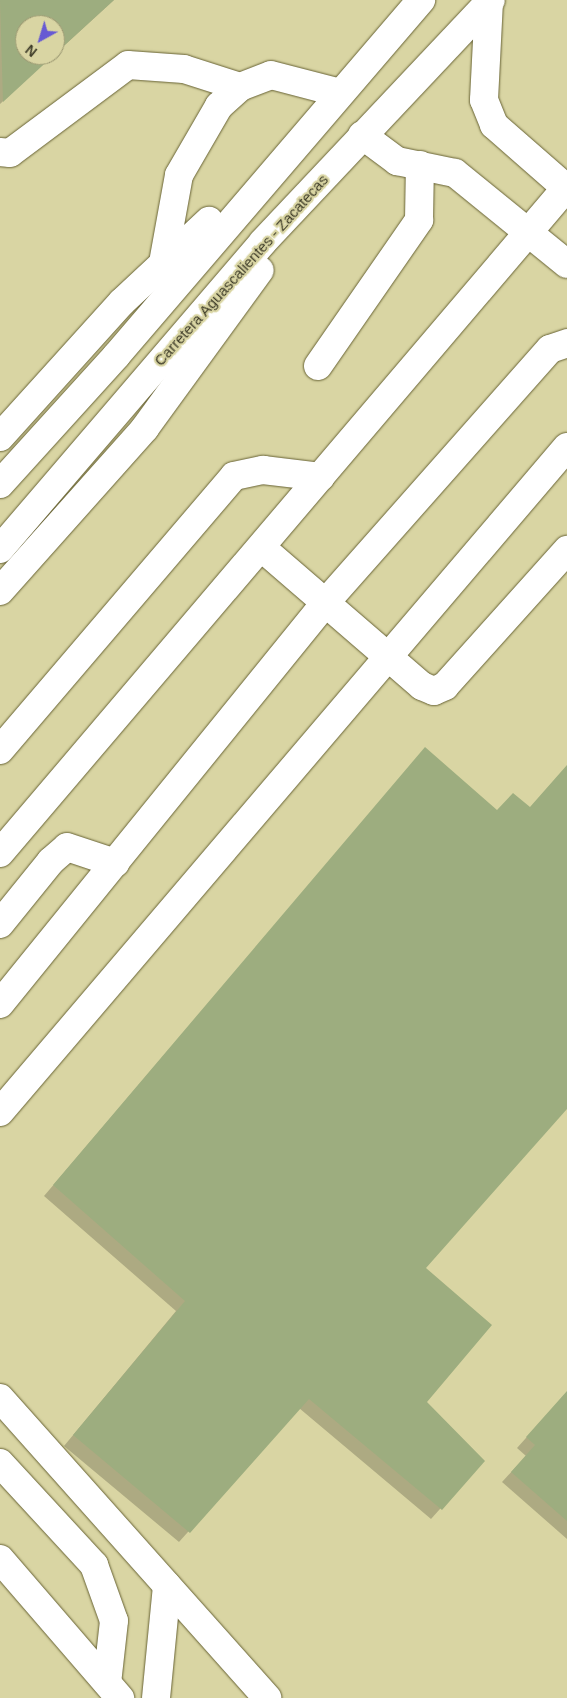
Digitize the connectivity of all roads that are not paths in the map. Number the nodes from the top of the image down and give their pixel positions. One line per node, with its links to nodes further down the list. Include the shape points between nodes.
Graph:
1 (421, 0): 4 (main road)
2 (490, 1): 6 (main road, Carretera Aguascalientes - Zacatecas); 9 (main road, via 484,100 494,125)
3 (240, 87): 4 (main road, via 271,75); 7 (main road, via 184,70 128,65 10,153); 11 (main road, via 219,106 179,175)
4 (340, 94): 5 (main road)
5 (318, 119): 11 (main road); 18 (main road, via 116,356)
6 (355, 143): 8 (main road, via 397,161); 20 (main road, Carretera Aguascalientes - Zacatecas); 22 (main road, via 145,428)
7 (0, 152)
8 (420, 165): 10 (main road, via 455,173); 14 (main road, via 419,220)
9 (566, 188): 10 (main road)
10 (526, 232): 12 (main road); 17 (main road)
11 (163, 263): 15 (main road, via 122,302)
12 (567, 264)
13 (567, 343): 23 (main road, via 550,349)
14 (318, 366)
15 (0, 437)
16 (567, 448): 24 (main road)
17 (321, 477): 19 (main road); 25 (main road, via 263,470 234,476)
18 (0, 484)
19 (262, 548): 23 (main road); 26 (main road)
20 (0, 549)
21 (567, 550): 24 (main road, via 445,686 434,691 422,686)
22 (0, 592)
23 (326, 602): 24 (main road); 27 (main road)
24 (386, 654): 30 (main road)
25 (0, 750)
26 (0, 853)
27 (116, 863): 28 (main road, via 67,847 51,860); 29 (main road)
28 (0, 924)
29 (0, 1004)
30 (0, 1112)
31 (0, 1398): 34 (main road)
32 (0, 1463): 35 (main road, via 94,1565 114,1621)
33 (0, 1560): 35 (main road)
34 (167, 1586): 36 (main road); 37 (main road)
35 (113, 1690)
36 (156, 1698)
37 (267, 1698)

